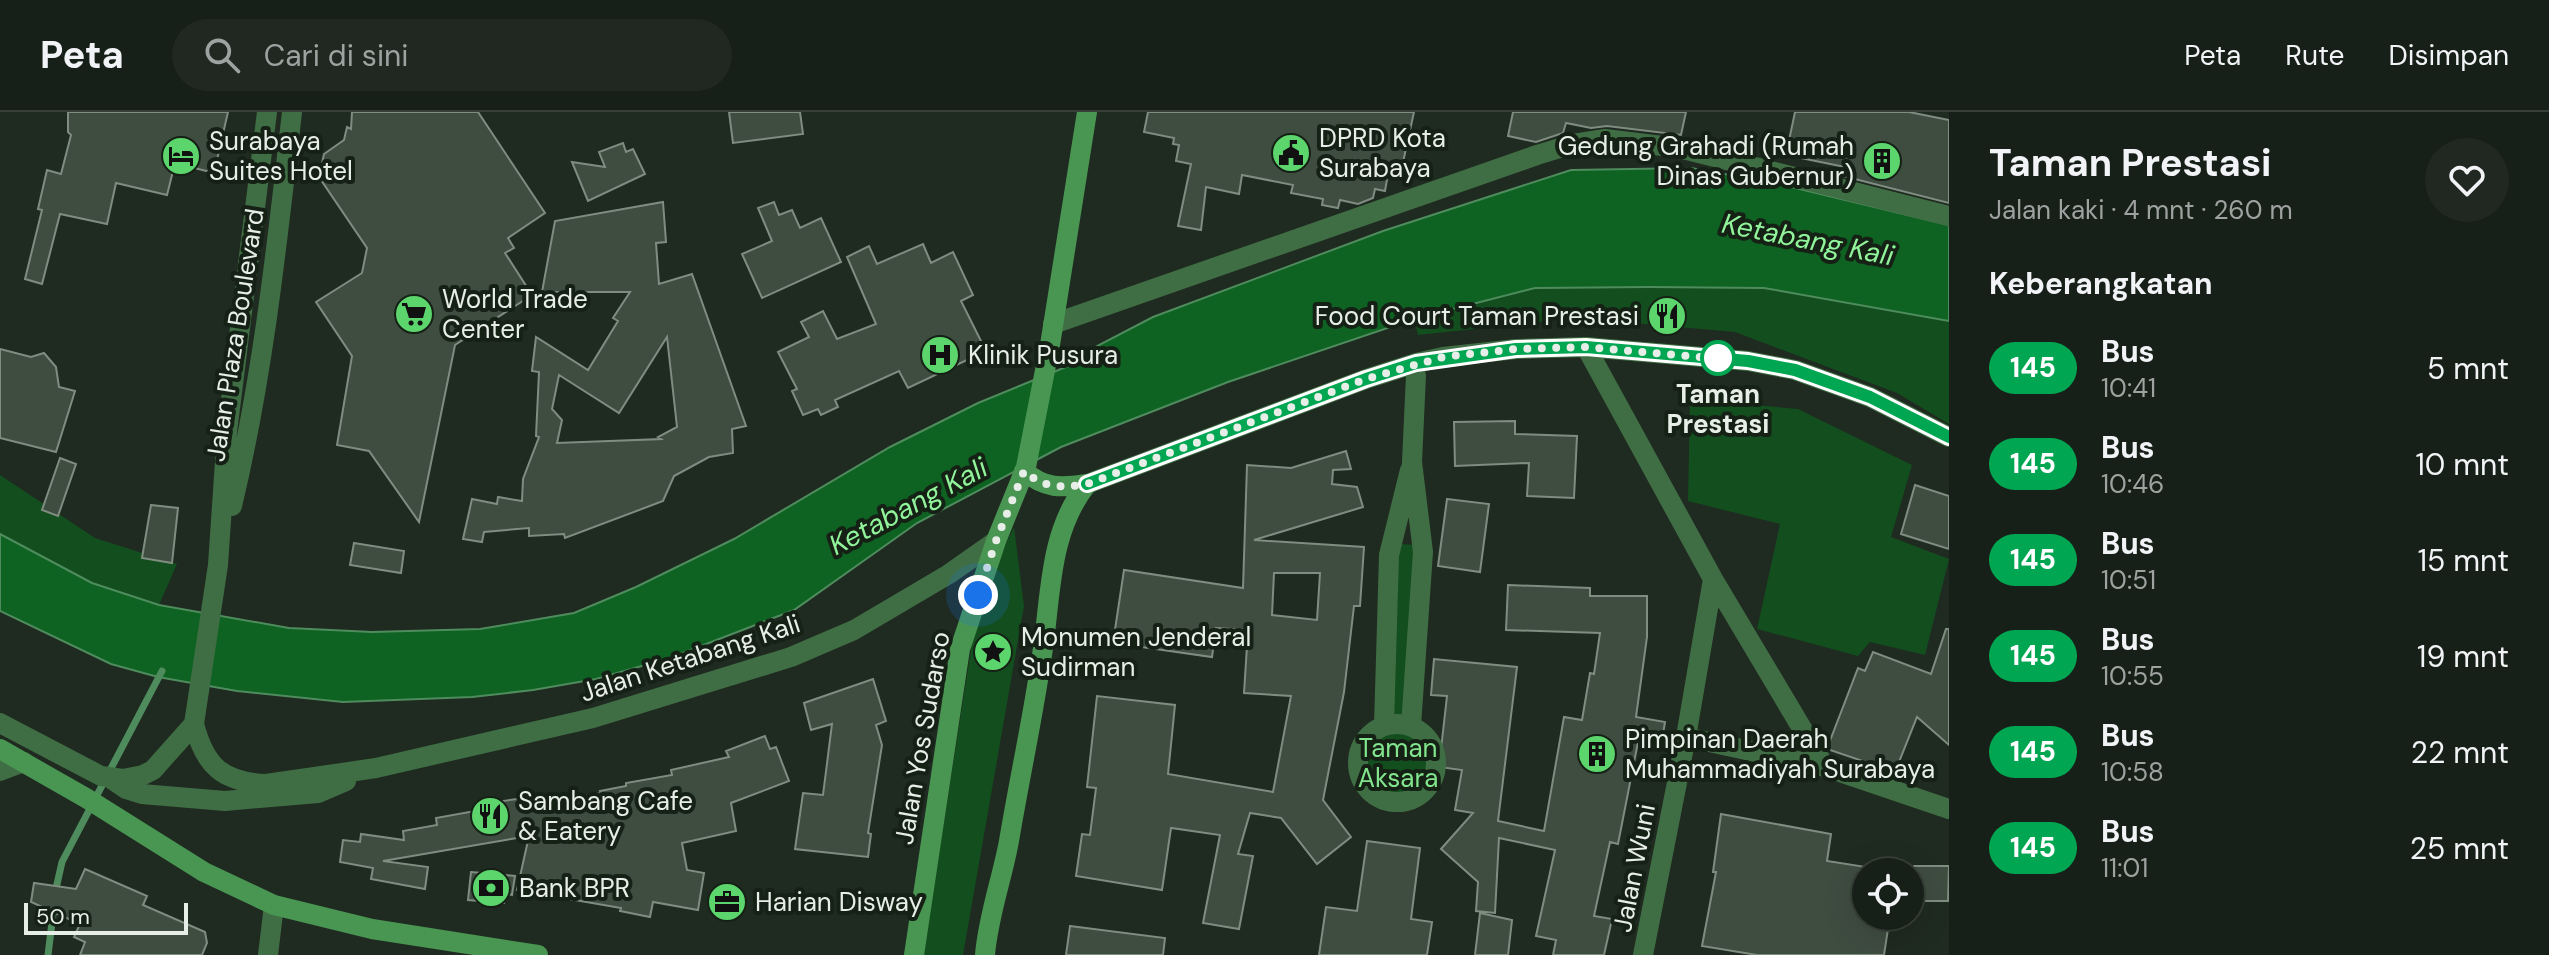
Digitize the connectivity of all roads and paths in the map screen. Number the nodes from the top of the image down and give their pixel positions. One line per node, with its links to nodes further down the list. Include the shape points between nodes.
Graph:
1 (267, 112): 4 (street, Jalan Plaza Boulevard)
2 (292, 112): 5 (street, Jalan Plaza Boulevard)
3 (1087, 112): 7 (main road, Jalan Yos Sudarso)
4 (256, 202): 5 (street); 17 (street, Jalan Plaza Boulevard, via 227,432)
5 (283, 205): 17 (street, Jalan Plaza Boulevard, via 250,433)
6 (1949, 216): 7 (street, via 1679,148 1605,139 1537,155)
7 (1052, 334): 14 (main road, Jalan Yos Sudarso)
8 (1586, 347): 9 (street); 12 (street, via 1795,370 1870,397); 18 (street)
9 (1443, 357): 10 (street); 11 (street)
10 (1390, 371): 11 (street); 15 (street)
11 (1416, 375): 13 (street)
12 (1949, 437)
13 (1412, 462): 21 (street, via 1389,555); 22 (street, via 1423,552)
14 (1025, 469): 15 (main road, via 1048,487); 16 (main road, Jalan Yos Sudarso)
15 (1087, 484): 35 (main road, via 1073,502 1057,547)
16 (996, 541): 27 (street, Jalan Ketabang Kali, via 854,630 791,657 593,718); 34 (main road, Jalan Yos Sudarso, via 960,649)
17 (218, 565): 20 (street, Jalan Plaza Boulevard)
18 (1713, 579): 23 (street, Jalan Wuni); 26 (street)
19 (0, 723): 29 (street, Jalan Ketabang Kali)
20 (194, 724): 27 (street, Jalan Ketabang Kali, via 207,759 218,771 248,783); 29 (street, via 153,770 135,777)
21 (1384, 726): 22 (street); 22 (street, via 1363,741 1357,766 1367,790 1389,802 1415,799 1433,780 1436,767 1430,742)
22 (1411, 726)
23 (1686, 737): 26 (street); 36 (street, Jalan Wuni)
24 (0, 749): 25 (main road)
25 (24, 762): 28 (street); 31 (main road, via 204,872)
26 (1825, 767): 30 (street)
27 (376, 768): 29 (street, Jalan Ketabang Kali, via 318,793 225,801 142,794)
28 (0, 771)
29 (106, 777)
30 (1949, 809)
31 (274, 905): 32 (street); 33 (main road, via 372,929)
32 (268, 955)
33 (538, 955)
34 (914, 955)
35 (985, 955)
36 (1643, 955)

